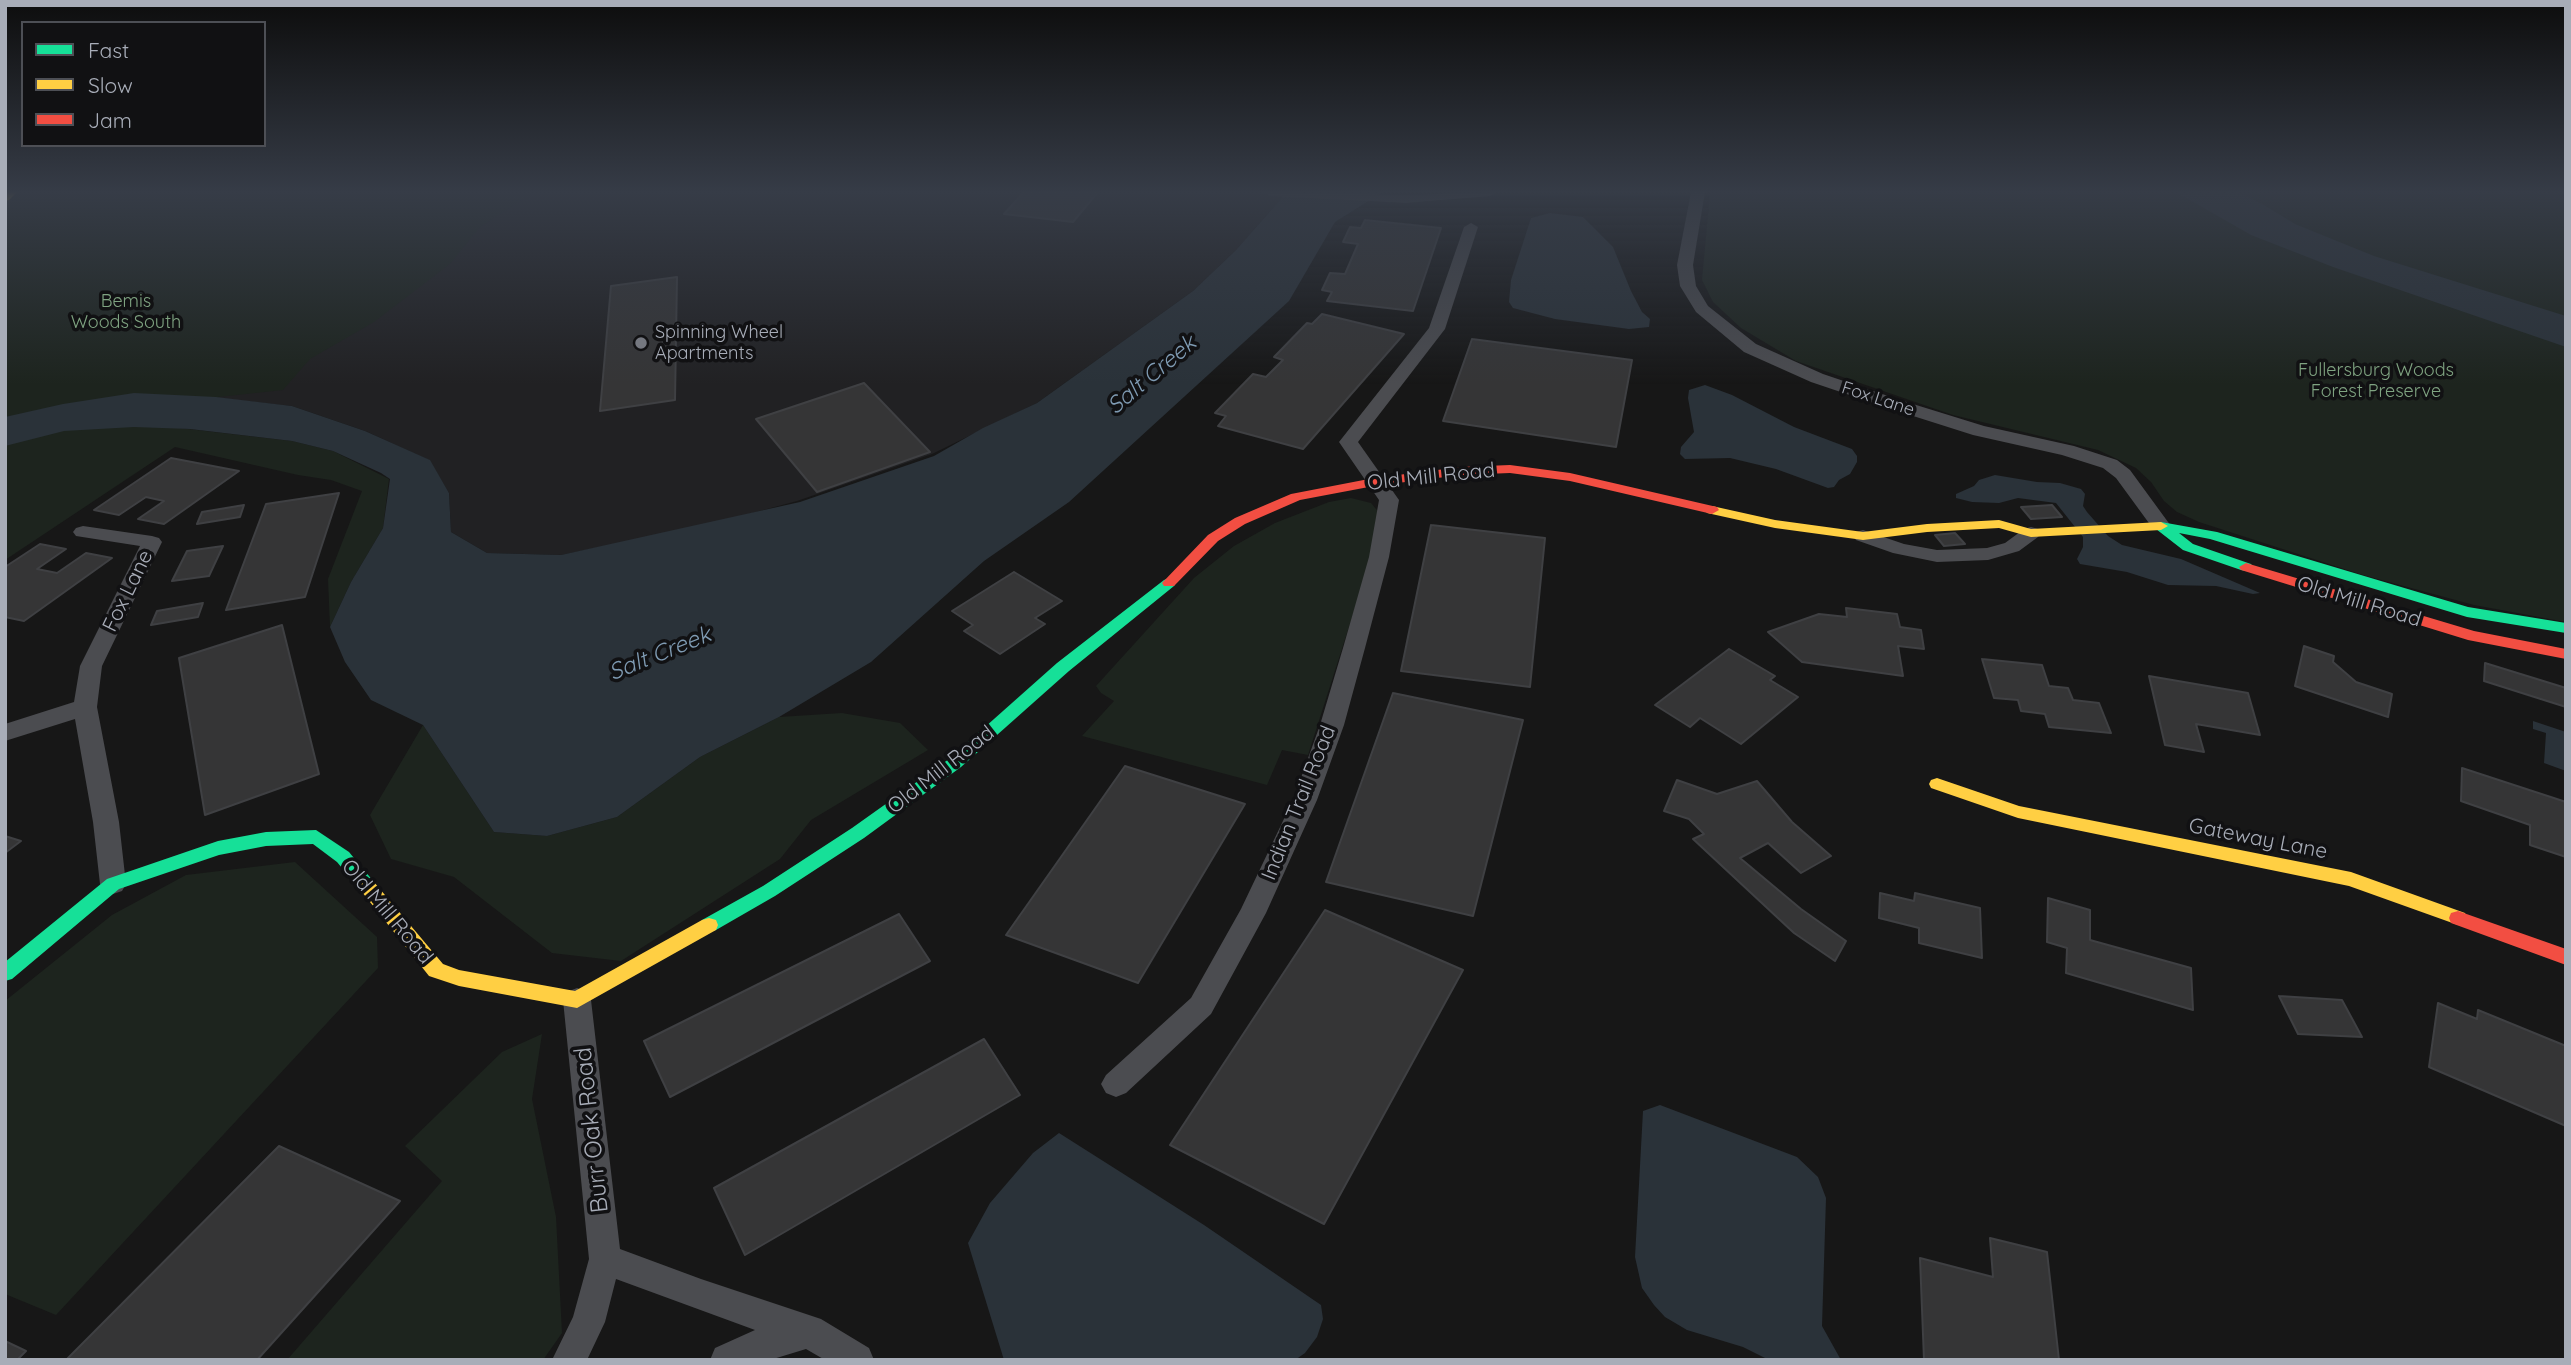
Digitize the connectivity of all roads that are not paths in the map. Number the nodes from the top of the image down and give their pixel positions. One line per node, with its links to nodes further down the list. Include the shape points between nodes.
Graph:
1 (1461, 256): 3 (street, Indian Trail Road, via 1437,328 1348,442)
2 (1687, 256): 4 (street, Fox Lane, via 1688,286 1702,309 1750,348 1817,378 1894,404 2110,464 2123,474)
3 (1374, 482): 7 (main road, Old Mill Road, via 1510,469 1570,477 1775,524); 16 (main road, Old Mill Road, via 1296,497 1213,538 1166,586 1063,667 955,762 858,833 769,891); 17 (street, Indian Trail Road, via 1389,500 1379,557 1332,725 1305,800 1253,913 1201,1006)
4 (2161, 526): 6 (main road, Old Mill Road); 8 (main road, Old Mill Road, via 2212,534 2468,612); 9 (main road, Old Mill Road, via 2188,547 2270,575 2473,636)
5 (83, 532): 10 (street, Fox Lane, via 152,542 91,666)
6 (2031, 533): 7 (main road, Old Mill Road, via 1999,524); 7 (street, Old Mill Road, via 2012,547 1988,554 1937,556)
7 (1863, 536)
8 (2566, 628)
9 (2566, 654)
10 (85, 707): 11 (street); 13 (street)
11 (5, 733)
12 (1937, 784): 14 (main road, Gateway Lane, via 2018,813 2351,878)
13 (113, 884): 15 (main road); 16 (main road, Old Mill Road, via 218,848 266,839 316,837 343,858 436,970)
14 (2566, 957)
15 (5, 973)
16 (577, 1000): 18 (street, Burr Oak Road)
17 (1116, 1084)
18 (605, 1259): 19 (street); 20 (street, Burr Oak Road, via 587,1322)
19 (809, 1331): 21 (street); 22 (street)
20 (569, 1360)
21 (727, 1360)
22 (857, 1360)

